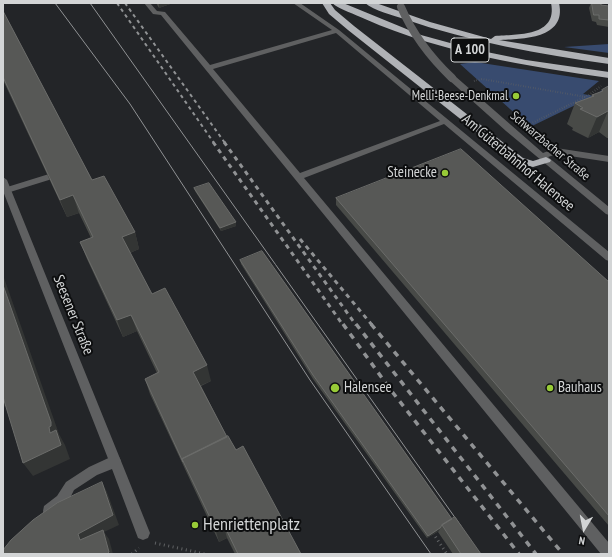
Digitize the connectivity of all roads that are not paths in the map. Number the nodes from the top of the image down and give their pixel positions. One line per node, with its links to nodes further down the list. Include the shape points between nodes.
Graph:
1 (147, 3): 11 (street, via 155,13 163,13)
2 (296, 3): 8 (street, Am Güterbahnhof Halensee)
3 (326, 3): 14 (highway, via 332,12 351,28 520,161 533,164)
4 (336, 3): 12 (highway, A 100, via 393,28 449,45 513,60)
5 (369, 3): 9 (highway, A 100, via 415,20)
6 (554, 3): 9 (highway, via 557,11 555,19 546,30 528,37)
7 (400, 5): 14 (street, Schwarzbacher Straße, bridge, via 419,44 452,78)
8 (337, 31): 11 (street); 13 (street, Am Güterbahnhof Halensee)
9 (484, 40): 10 (highway, A 100)
10 (609, 61)
11 (208, 68): 17 (street)
12 (609, 75)
13 (446, 121): 17 (street); 21 (street, Am Güterbahnhof Halensee)
14 (544, 158): 15 (street, via 556,150); 20 (street, Schwarzbacher Straße)
15 (609, 159)
16 (49, 177): 19 (street)
17 (298, 177): 25 (street)
18 (3, 180): 19 (street, Seesener Straße)
19 (7, 190): 22 (street, Seesener Straße)
20 (609, 212)
21 (609, 257)
22 (115, 461): 23 (street, via 70,486 62,500); 24 (street, Seesener Straße)
23 (38, 520)
24 (143, 533)
25 (609, 553)

